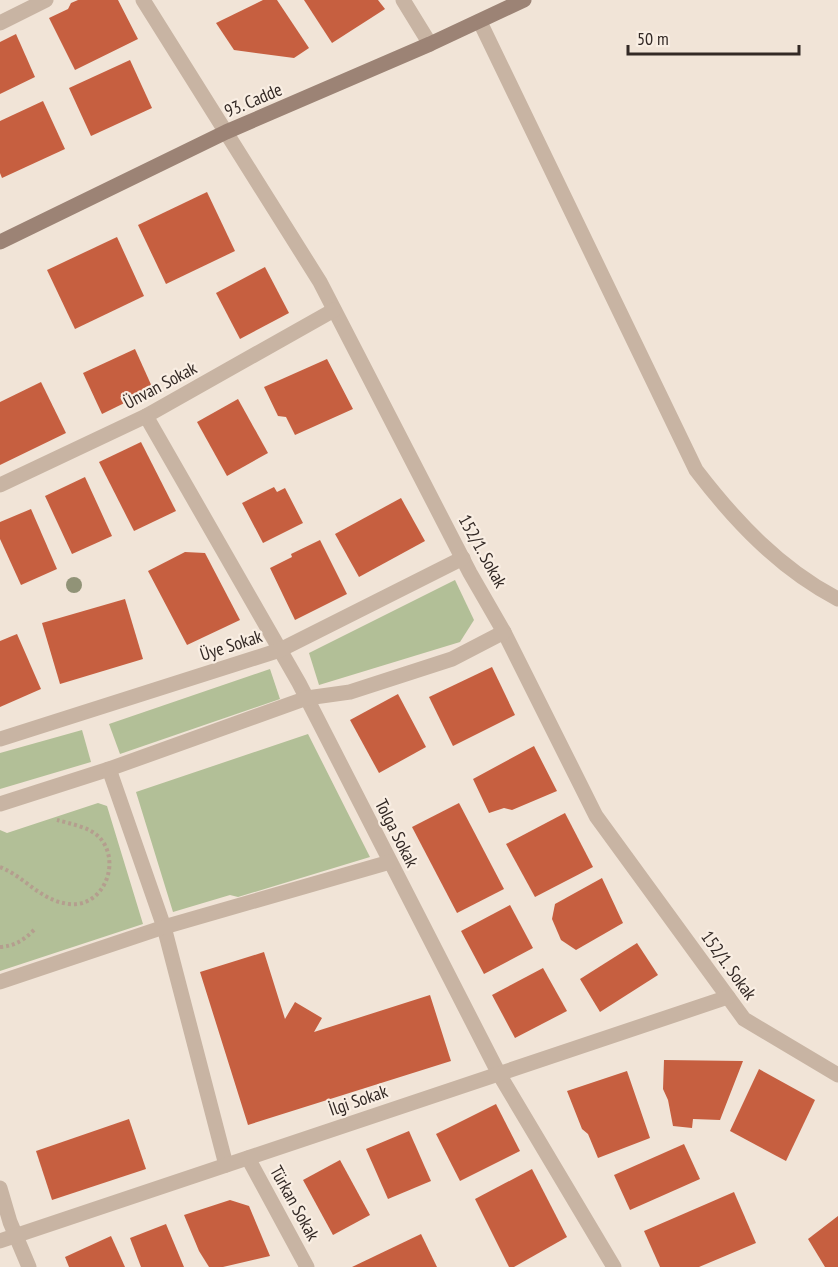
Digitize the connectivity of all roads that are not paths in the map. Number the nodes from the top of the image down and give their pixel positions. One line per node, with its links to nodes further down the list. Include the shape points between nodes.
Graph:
1 (46, 0): 6 (street)
2 (143, 0): 8 (street, 152/1. Sokak)
3 (403, 0): 7 (street)
4 (524, 0): 5 (main road, 93. Cadde)
5 (480, 22): 7 (main road, 93. Cadde); 14 (street, via 696,470 769,552)
6 (0, 23)
7 (430, 44): 8 (main road, 93. Cadde)
8 (226, 132): 9 (main road, 93. Cadde); 10 (street, 152/1. Sokak)
9 (0, 242)
10 (334, 310): 11 (street, Ünvan Sokak); 13 (street, 152/1. Sokak)
11 (146, 416): 12 (street, Ünvan Sokak); 16 (street, Tolga Sokak)
12 (0, 485)
13 (463, 558): 15 (street, 152/1. Sokak); 16 (street, Üye Sokak)
14 (838, 599)
15 (504, 632): 17 (street, via 452,658 350,692); 24 (street, 152/1. Sokak, via 596,816)
16 (280, 650): 17 (street, Tolga Sokak); 18 (street, Üye Sokak)
17 (306, 698): 19 (street); 21 (street, Tolga Sokak)
18 (0, 739)
19 (109, 769): 20 (street); 22 (street)
20 (0, 804)
21 (390, 862): 22 (street); 25 (street, Tolga Sokak)
22 (164, 927): 23 (street); 28 (street)
23 (0, 982)
24 (728, 997): 25 (street, İlgi Sokak); 26 (street, 152/1. Sokak, via 744,1019)
25 (499, 1074): 27 (street, İlgi Sokak); 34 (street, Tolga Sokak)
26 (838, 1075)
27 (248, 1158): 28 (street, İlgi Sokak); 33 (street, Türkan Sokak)
28 (226, 1165): 30 (street, İlgi Sokak)
29 (0, 1188): 30 (street)
30 (16, 1236): 31 (street, İlgi Sokak); 32 (street)
31 (0, 1241)
32 (29, 1267)
33 (308, 1267)
34 (615, 1267)

